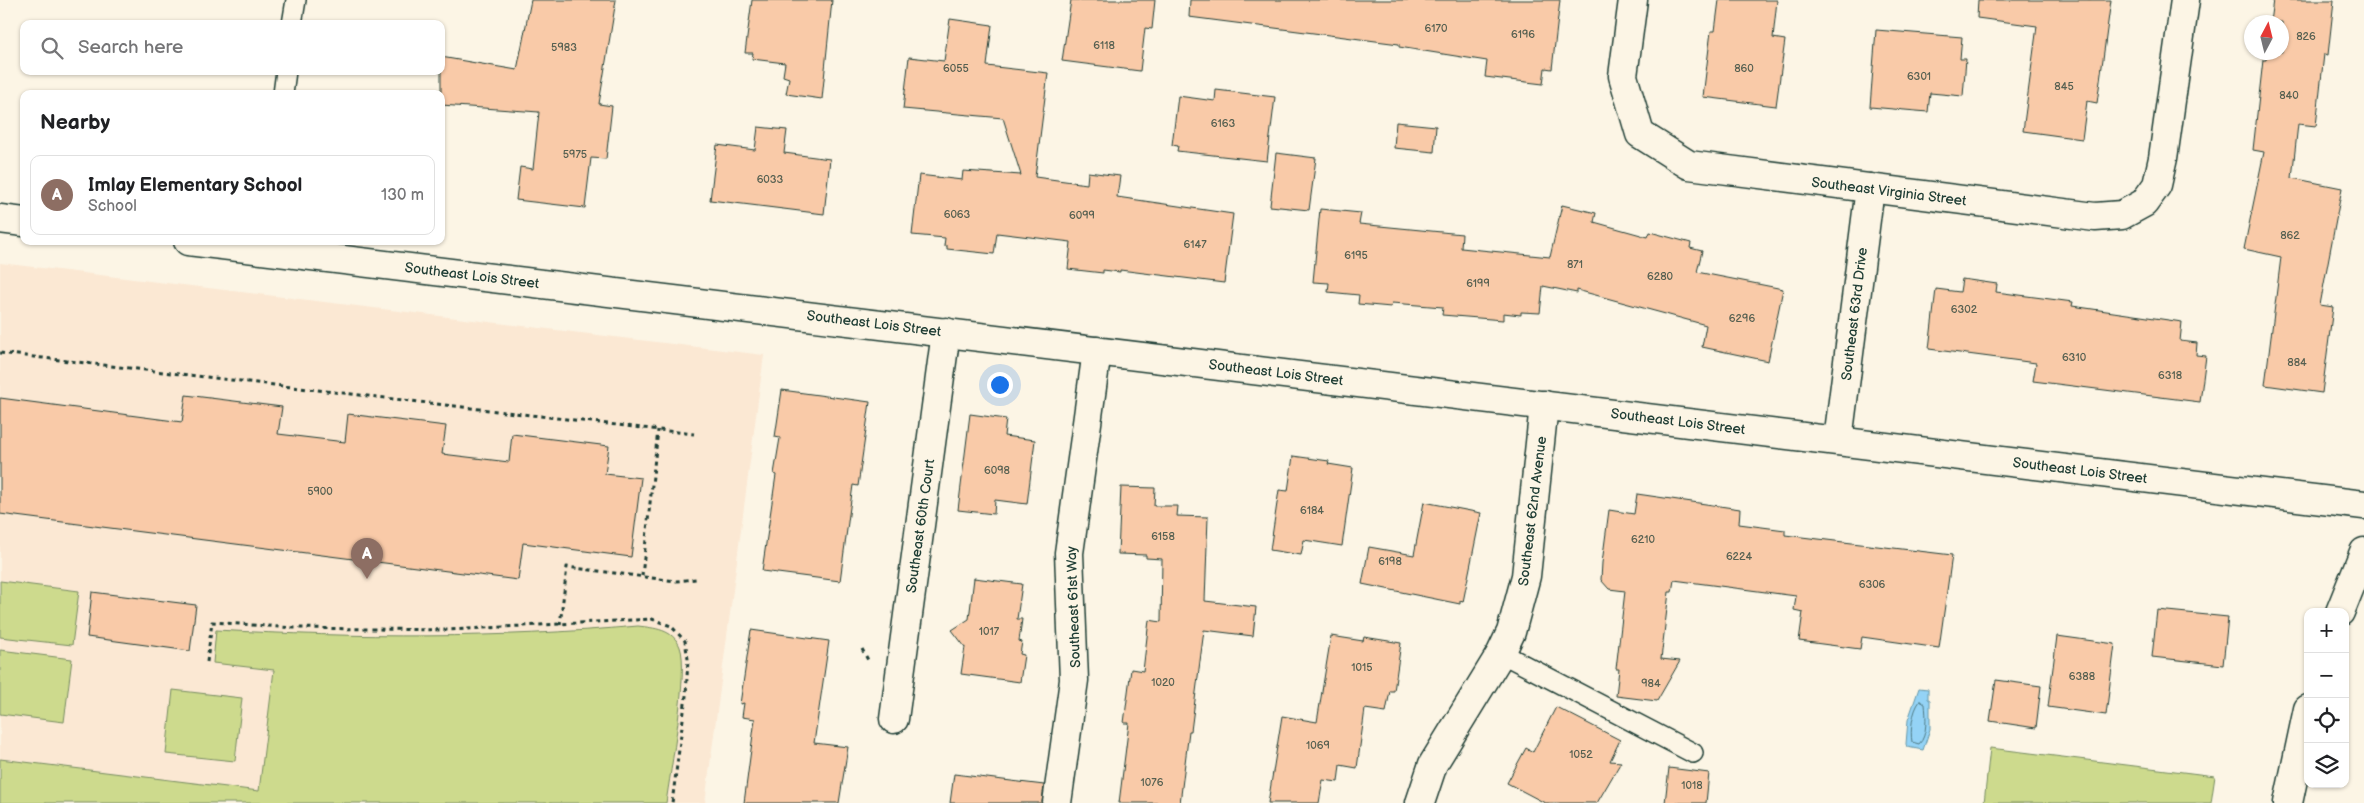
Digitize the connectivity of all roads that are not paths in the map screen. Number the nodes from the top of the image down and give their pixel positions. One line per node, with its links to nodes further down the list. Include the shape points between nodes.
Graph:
1 (296, 0): 4 (lane)
2 (1633, 0): 7 (street, Southeast Virginia Street, via 1623,76 1640,134 1690,165)
3 (2185, 0): 7 (street, Southeast Virginia Street, via 2163,158 2157,184 2144,203 2122,215 2095,217)
4 (293, 20)
5 (285, 75): 6 (lane)
6 (284, 90)
7 (1870, 188): 15 (street, Southeast 63rd Drive)
8 (0, 219): 9 (street)
9 (20, 222)
10 (250, 245): 11 (street, Southeast Lois Street)
11 (265, 246): 12 (street, Southeast Lois Street)
12 (946, 332): 13 (street, Southeast Lois Street); 20 (street, Southeast 60th Court)
13 (1097, 351): 14 (street, Southeast Lois Street); 23 (street, Southeast 61st Way, via 1069,554 1074,680)
14 (1544, 405): 15 (street, Southeast Lois Street); 19 (street, Southeast 62nd Avenue, via 1526,576)
15 (1838, 440): 16 (street, Southeast Lois Street)
16 (2364, 505)
17 (2364, 552): 18 (street)
18 (2342, 608)
19 (1501, 653): 22 (lane); 24 (street, Southeast 62nd Avenue, via 1433,764)
20 (894, 719)
21 (2304, 729): 25 (street)
22 (1693, 753)
23 (1057, 803)
24 (1420, 803)
25 (2288, 803)

